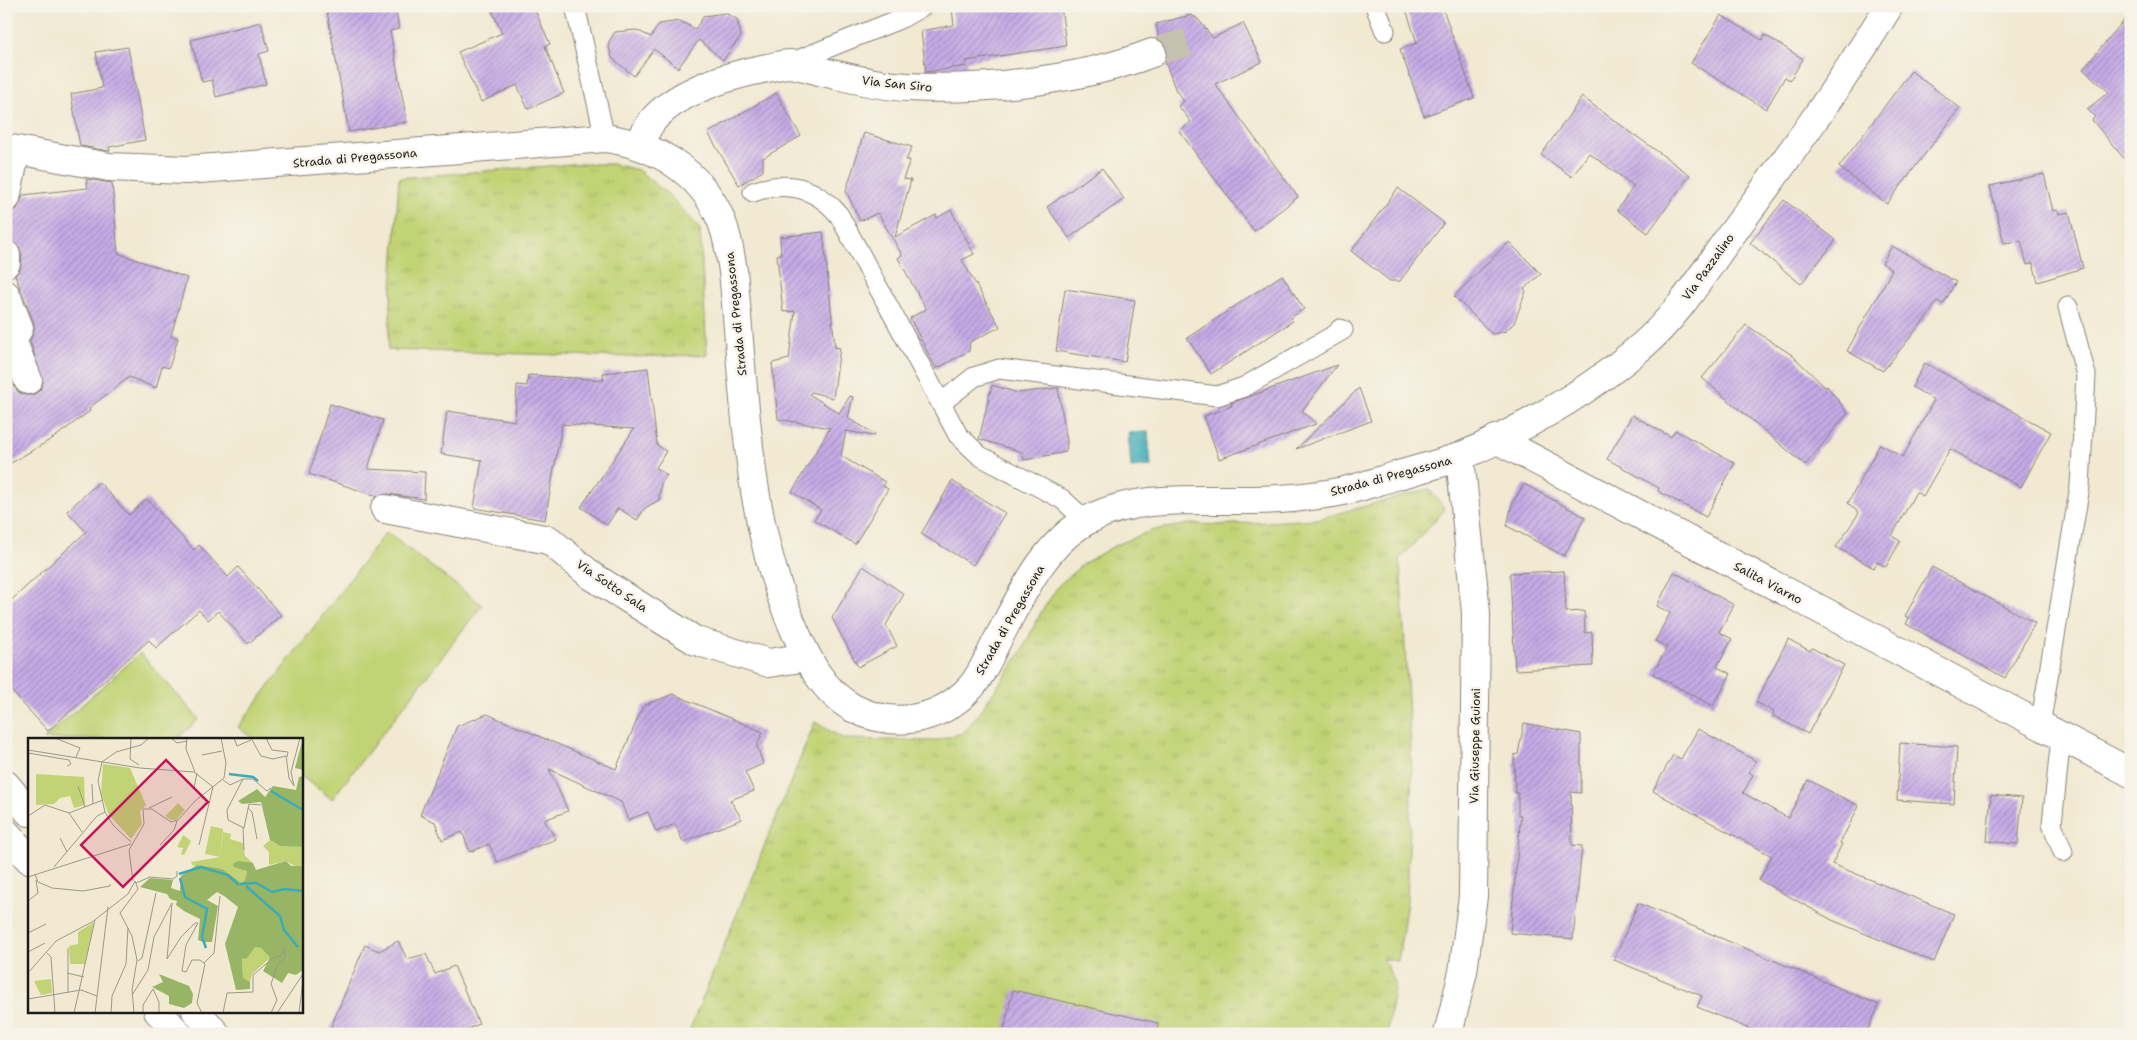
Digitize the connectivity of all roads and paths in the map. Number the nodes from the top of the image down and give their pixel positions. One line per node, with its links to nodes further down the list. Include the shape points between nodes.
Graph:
1 (575, 6): 8 (lane)
2 (923, 6): 7 (lane, via 902,18)
3 (1375, 6): 5 (lane)
4 (1889, 6): 21 (street, Via Pazzalino, via 1767,185 1675,311 1646,343 1558,407)
5 (1386, 31)
6 (1152, 53): 7 (street, Via San Siro, via 1093,72 946,88 873,84)
7 (788, 64): 9 (street, Via San Siro, via 738,73 702,87 659,114)
8 (605, 138): 9 (street, Strada di Pregassona); 10 (street, Strada di Pregassona, via 186,170 109,167)
9 (639, 144): 25 (street, Strada di Pregassona, via 666,157 693,179 713,204 727,239 734,272 748,443 762,533 785,608)
10 (11, 149): 12 (street)
11 (753, 192): 20 (lane, via 784,185 804,188 830,204 839,215)
12 (6, 198)
13 (6, 255): 14 (street)
14 (6, 263)
15 (6, 295): 18 (street, via 19,328)
16 (2068, 307): 26 (lane, via 2086,375 2080,486)
17 (1340, 329): 20 (lane, via 1343,330 1244,387 1217,396 999,369 974,378)
18 (9, 342): 19 (street)
19 (28, 380)
20 (941, 403): 24 (lane, via 968,447 1062,499)
21 (1496, 439): 22 (street, Via Pazzalino); 26 (street, Salita Viarno)
22 (1460, 457): 24 (street, Strada di Pregassona, via 1336,493 1148,504 1116,510); 37 (street, Via Giuseppe Guioni, via 1476,613 1473,896 1464,972)
23 (385, 509): 25 (street, Via Sotto Sala, via 549,540 592,576 696,641 769,663)
24 (1086, 521): 25 (street, Strada di Pregassona, via 1048,555 1019,599 979,675 969,688 942,709 912,720 877,717 860,711 827,689)
25 (807, 657)
26 (2050, 732): 27 (street, Salita Viarno); 31 (lane, via 2052,824)
27 (2131, 773)
28 (6, 785): 29 (street)
29 (28, 811)
30 (6, 834): 32 (street)
31 (2063, 852)
32 (28, 858)
33 (159, 1012): 35 (street)
34 (197, 1012): 36 (street)
35 (178, 1034)
36 (216, 1034)
37 (1448, 1034)

